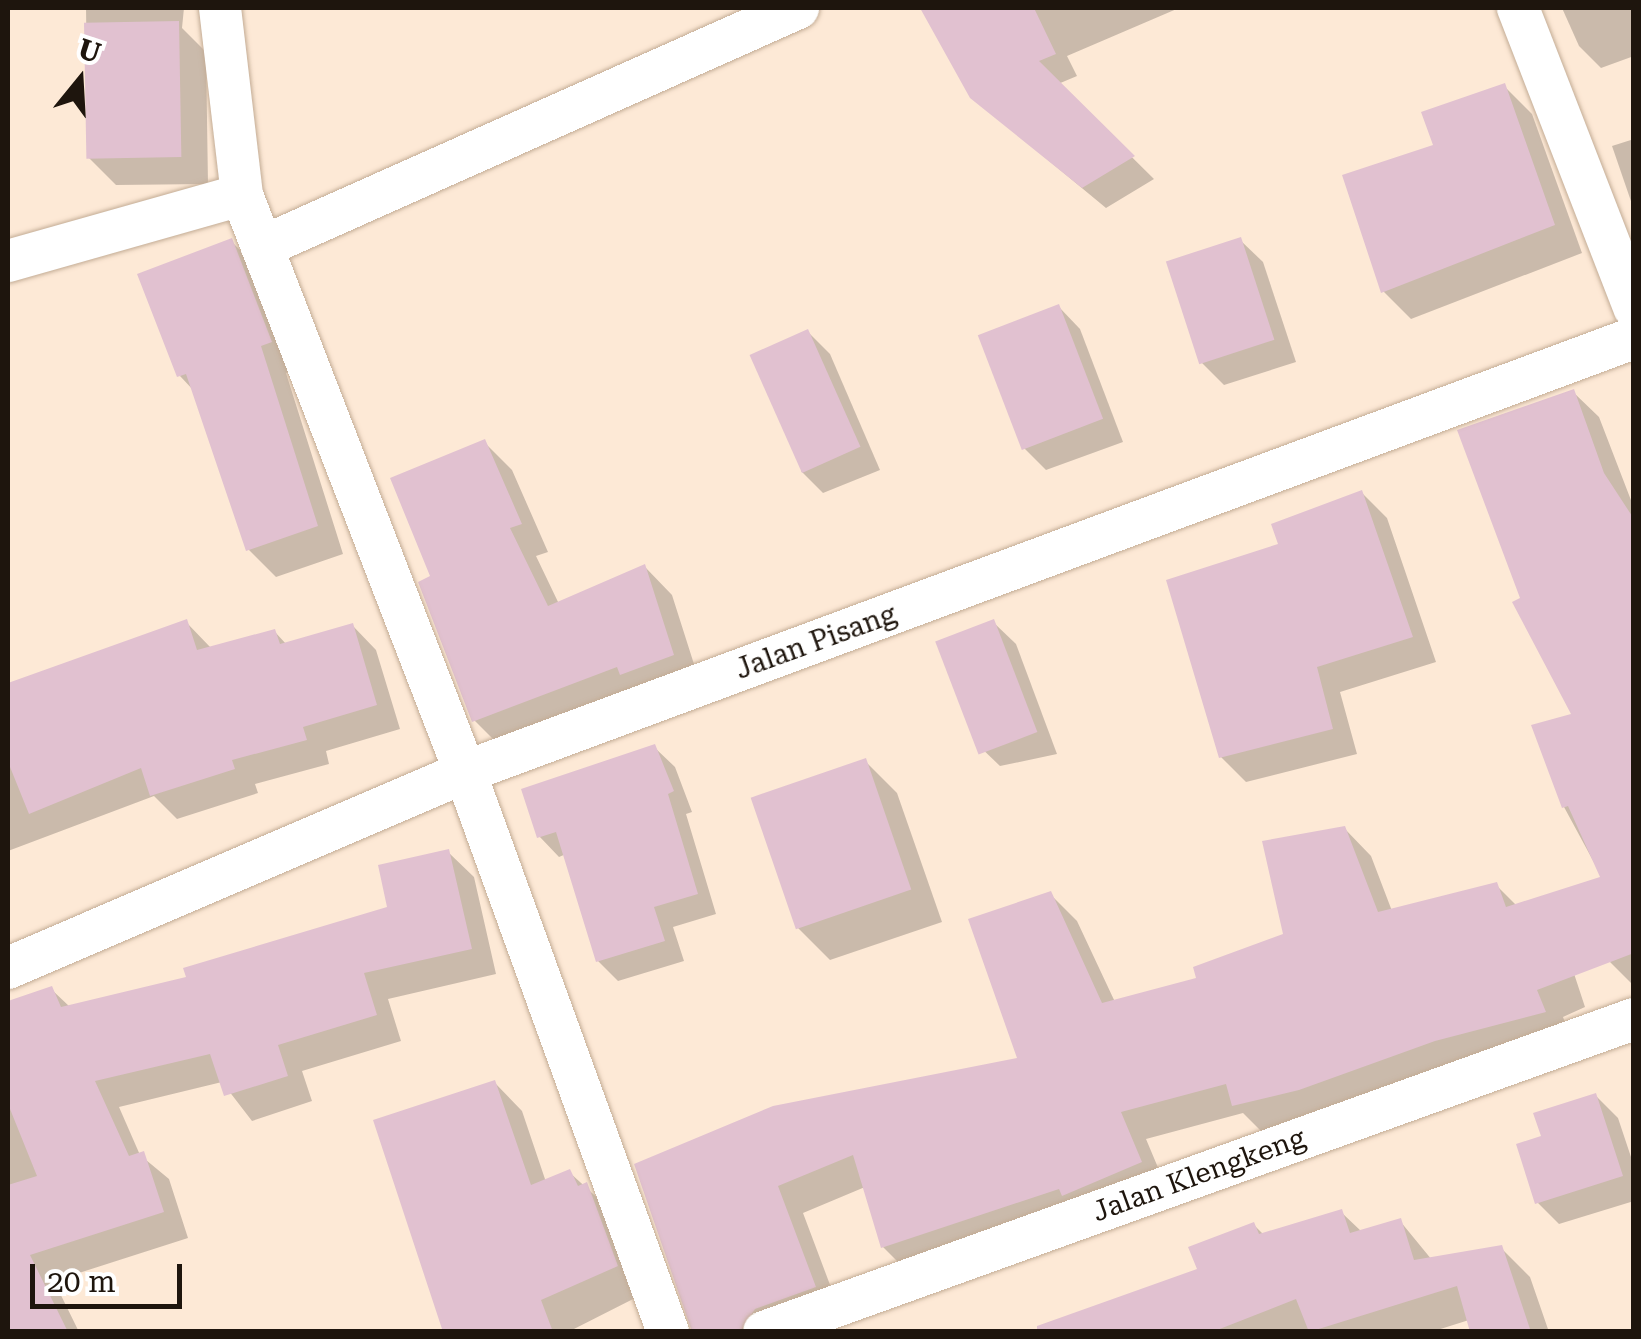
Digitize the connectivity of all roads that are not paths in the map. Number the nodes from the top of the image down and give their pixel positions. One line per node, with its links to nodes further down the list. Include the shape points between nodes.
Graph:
1 (220, 8): 4 (street)
2 (798, 8): 5 (street)
3 (1518, 8): 7 (street)
4 (242, 194): 5 (street); 6 (street)
5 (262, 247): 9 (street)
6 (8, 261)
7 (1634, 307)
8 (1634, 338): 9 (street, Jalan Pisang)
9 (465, 772): 10 (street, Jalan Pisang); 12 (street)
10 (8, 968)
11 (1634, 1019): 13 (street, Jalan Klengkeng)
12 (668, 1332)
13 (764, 1332)

